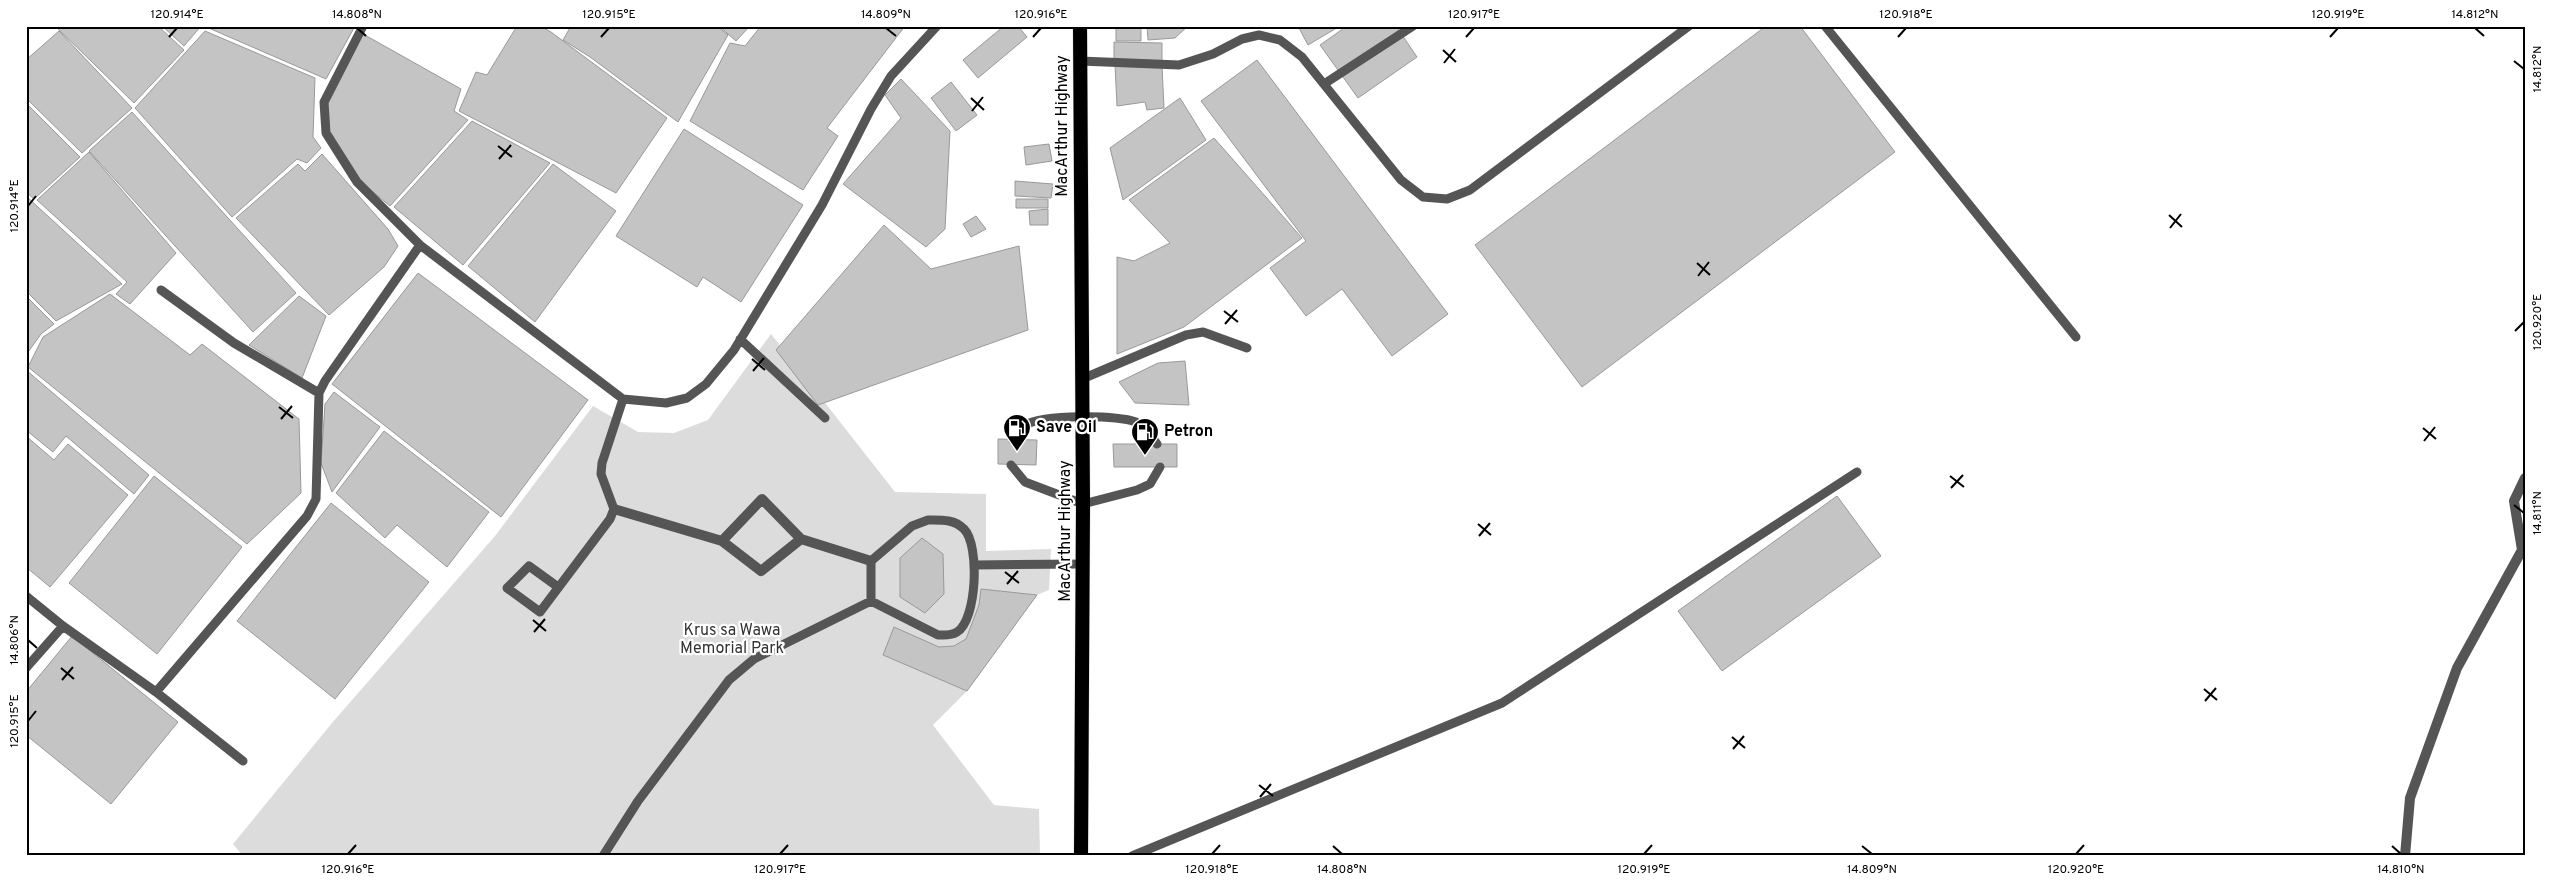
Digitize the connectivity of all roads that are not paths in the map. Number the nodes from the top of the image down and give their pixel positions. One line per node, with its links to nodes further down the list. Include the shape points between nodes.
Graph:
1 (363, 26): 9 (lane, via 324,102 326,133 357,182)
2 (937, 26): 12 (lane, via 891,76 822,205)
3 (1080, 26): 7 (highway, MacArthur Highway)
4 (1413, 26): 8 (lane)
5 (1689, 26): 8 (lane, via 1470,190 1447,199 1423,197 1400,180)
6 (1825, 26): 11 (lane)
7 (1080, 61): 8 (lane, via 1179,66 1259,35 1280,40 1302,56); 14 (highway, MacArthur Highway)
8 (1324, 84)
9 (420, 245): 15 (lane, via 325,381); 16 (lane)
10 (161, 290): 15 (lane, via 234,343)
11 (2076, 337)
12 (740, 339): 16 (lane, via 706,384 686,398 666,403); 18 (lane)
13 (1246, 348): 14 (lane, via 1204,332 1186,336)
14 (1082, 379): 17 (highway, MacArthur Highway)
15 (320, 393): 37 (lane, via 316,499 307,516)
16 (623, 399): 26 (lane, via 601,474)
17 (1083, 416): 19 (lane, via 1040,420 1025,425); 20 (lane, via 1136,422); 25 (highway, MacArthur Highway)
18 (825, 418)
19 (1013, 440)
20 (1156, 444)
21 (1011, 465): 25 (lane, via 1025,482)
22 (1160, 467): 25 (lane, via 1150,484)
23 (1857, 472): 41 (lane, via 1502,703)
24 (2525, 478): 42 (street, via 2514,501 2522,550 2457,668 2410,798)
25 (1083, 504): 30 (highway, MacArthur Highway)
26 (614, 509): 28 (street); 32 (lane)
27 (801, 539): 28 (street, via 761,571); 28 (street, via 762,499); 29 (street)
28 (722, 541)
29 (870, 561): 31 (lane, via 912,526 928,520 948,520 964,529 972,544); 34 (lane)
30 (1083, 564): 31 (lane); 40 (highway, MacArthur Highway)
31 (974, 565): 34 (lane, via 972,603 959,632 938,635)
32 (558, 587): 32 (lane, via 540,612 507,588 530,566)
33 (26, 596): 35 (lane)
34 (871, 601): 39 (lane, via 754,659 729,680 638,800)
35 (64, 626): 36 (lane); 37 (lane)
36 (26, 668)
37 (156, 692): 38 (lane)
38 (243, 761)
39 (603, 856)
40 (1081, 856)
41 (1132, 856)
42 (2405, 856)

